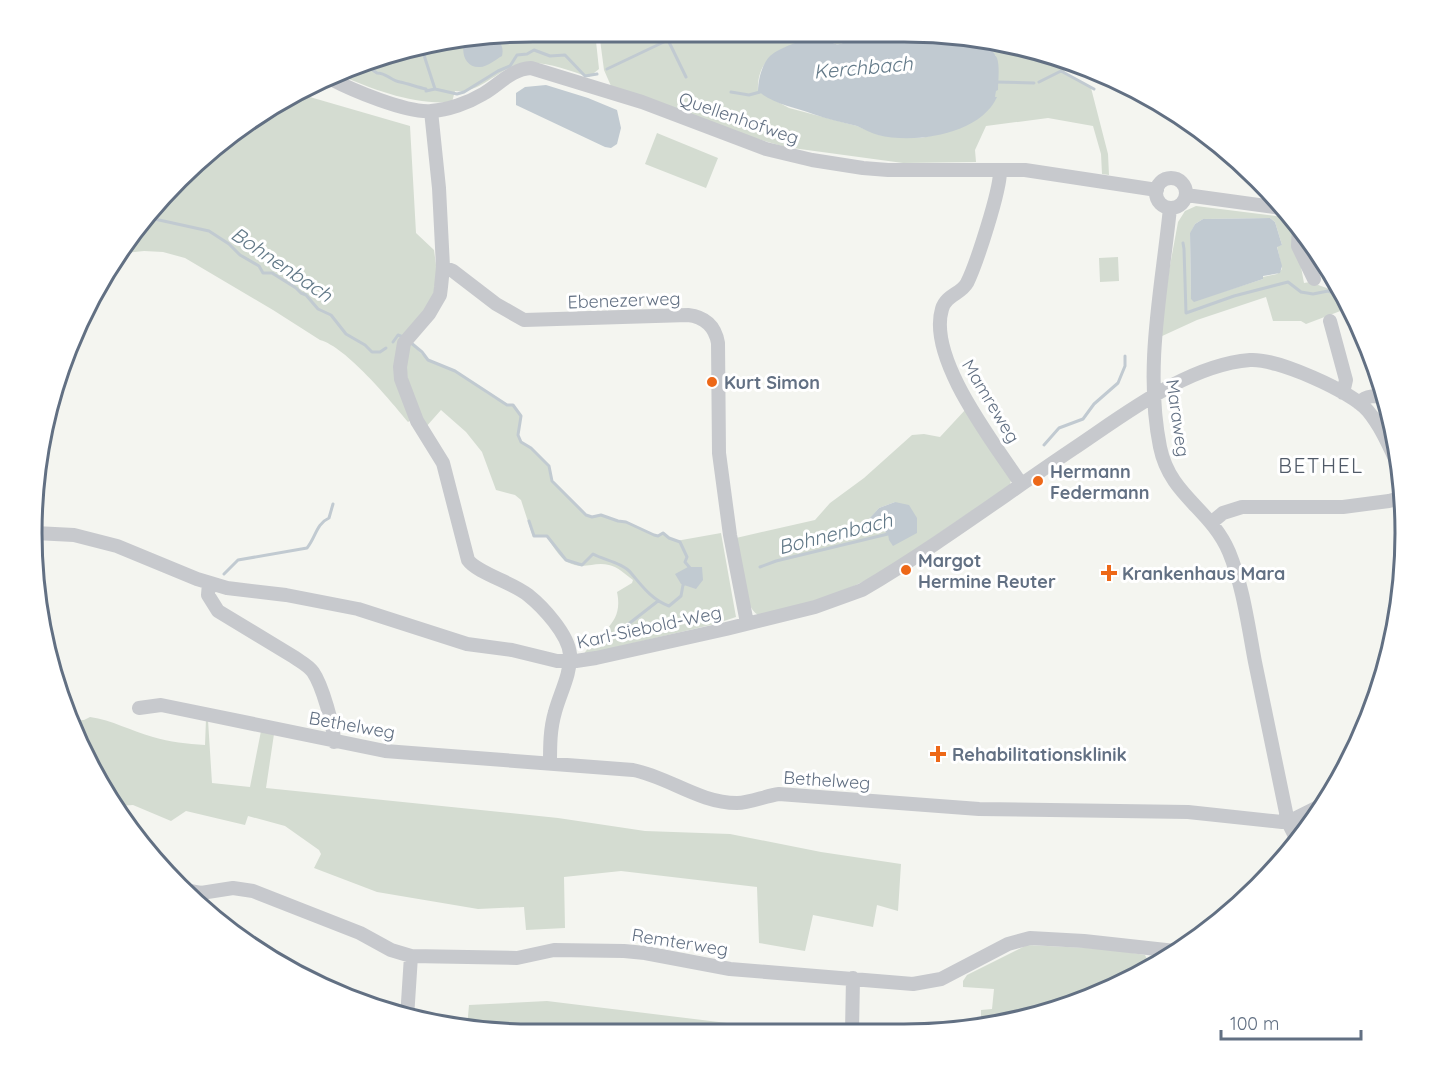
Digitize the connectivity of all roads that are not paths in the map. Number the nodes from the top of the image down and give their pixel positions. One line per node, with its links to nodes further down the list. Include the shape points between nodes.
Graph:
1 (337, 83): 2 (street, Quellenhofweg, via 410,109)
2 (431, 111): 3 (street, Quellenhofweg, via 474,99 514,73 531,68 793,156 905,171); 9 (street)
3 (1000, 170): 4 (street, Quellenhofweg, via 1025,170); 17 (street, Mamreweg, via 1000,184 974,264 964,286 942,308 941,331 955,382)
4 (1157, 190): 5 (street, via 1171,178 1184,185); 7 (street, via 1159,201)
5 (1186, 195): 6 (street); 7 (street, via 1182,204)
6 (1271, 207)
7 (1170, 208): 14 (street, Maraweg, via 1154,337)
8 (1298, 240): 10 (street)
9 (443, 267): 22 (street, Ebenezerweg, via 524,320 688,315 700,316 710,324 718,343 719,453); 23 (street, via 440,295 402,348 404,389 417,421 443,463 468,560 518,587 544,610 558,627)
10 (1314, 279)
11 (1330, 321): 12 (street, via 1346,380)
12 (1343, 393): 14 (street, Karl-Siebold-Weg, via 1258,359 1217,366); 15 (street, Karl-Siebold-Weg)
13 (1375, 396): 15 (street)
14 (1154, 397): 17 (street, Karl-Siebold-Weg); 19 (street, Maraweg, via 1167,469 1180,491)
15 (1359, 403): 16 (street, Karl-Siebold-Weg)
16 (1387, 441)
17 (1021, 484): 22 (street, Karl-Siebold-Weg, via 862,590 815,607)
18 (1394, 500): 19 (street, via 1343,507 1242,507 1223,513)
19 (1212, 522): 28 (street, Maraweg, via 1238,578)
20 (42, 533): 21 (street, Karl-Siebold-Weg, via 74,535 117,546)
21 (209, 583): 23 (street, Karl-Siebold-Weg, via 358,609 467,644); 25 (street, via 208,595 218,611 300,661 315,675)
22 (747, 623): 23 (street, Karl-Siebold-Weg)
23 (569, 661): 26 (street, via 553,720)
24 (138, 708): 25 (street, Bethelweg, via 161,705)
25 (334, 742): 26 (street, Bethelweg, via 385,751)
26 (550, 763): 28 (street, Bethelweg, via 644,772 722,802 743,803 778,794 979,809 1188,812)
27 (1308, 812): 28 (street)
28 (1288, 822): 29 (street)
29 (1293, 833)
30 (199, 893): 32 (street, Remterweg, via 233,888 253,891)
31 (1163, 950): 33 (street, Remterweg, via 1030,938 1008,944 930,982)
32 (411, 956): 33 (street, Remterweg, via 517,957 554,950 624,951 730,969); 34 (street)
33 (853, 978): 35 (street)
34 (408, 1007)
35 (852, 1024)

